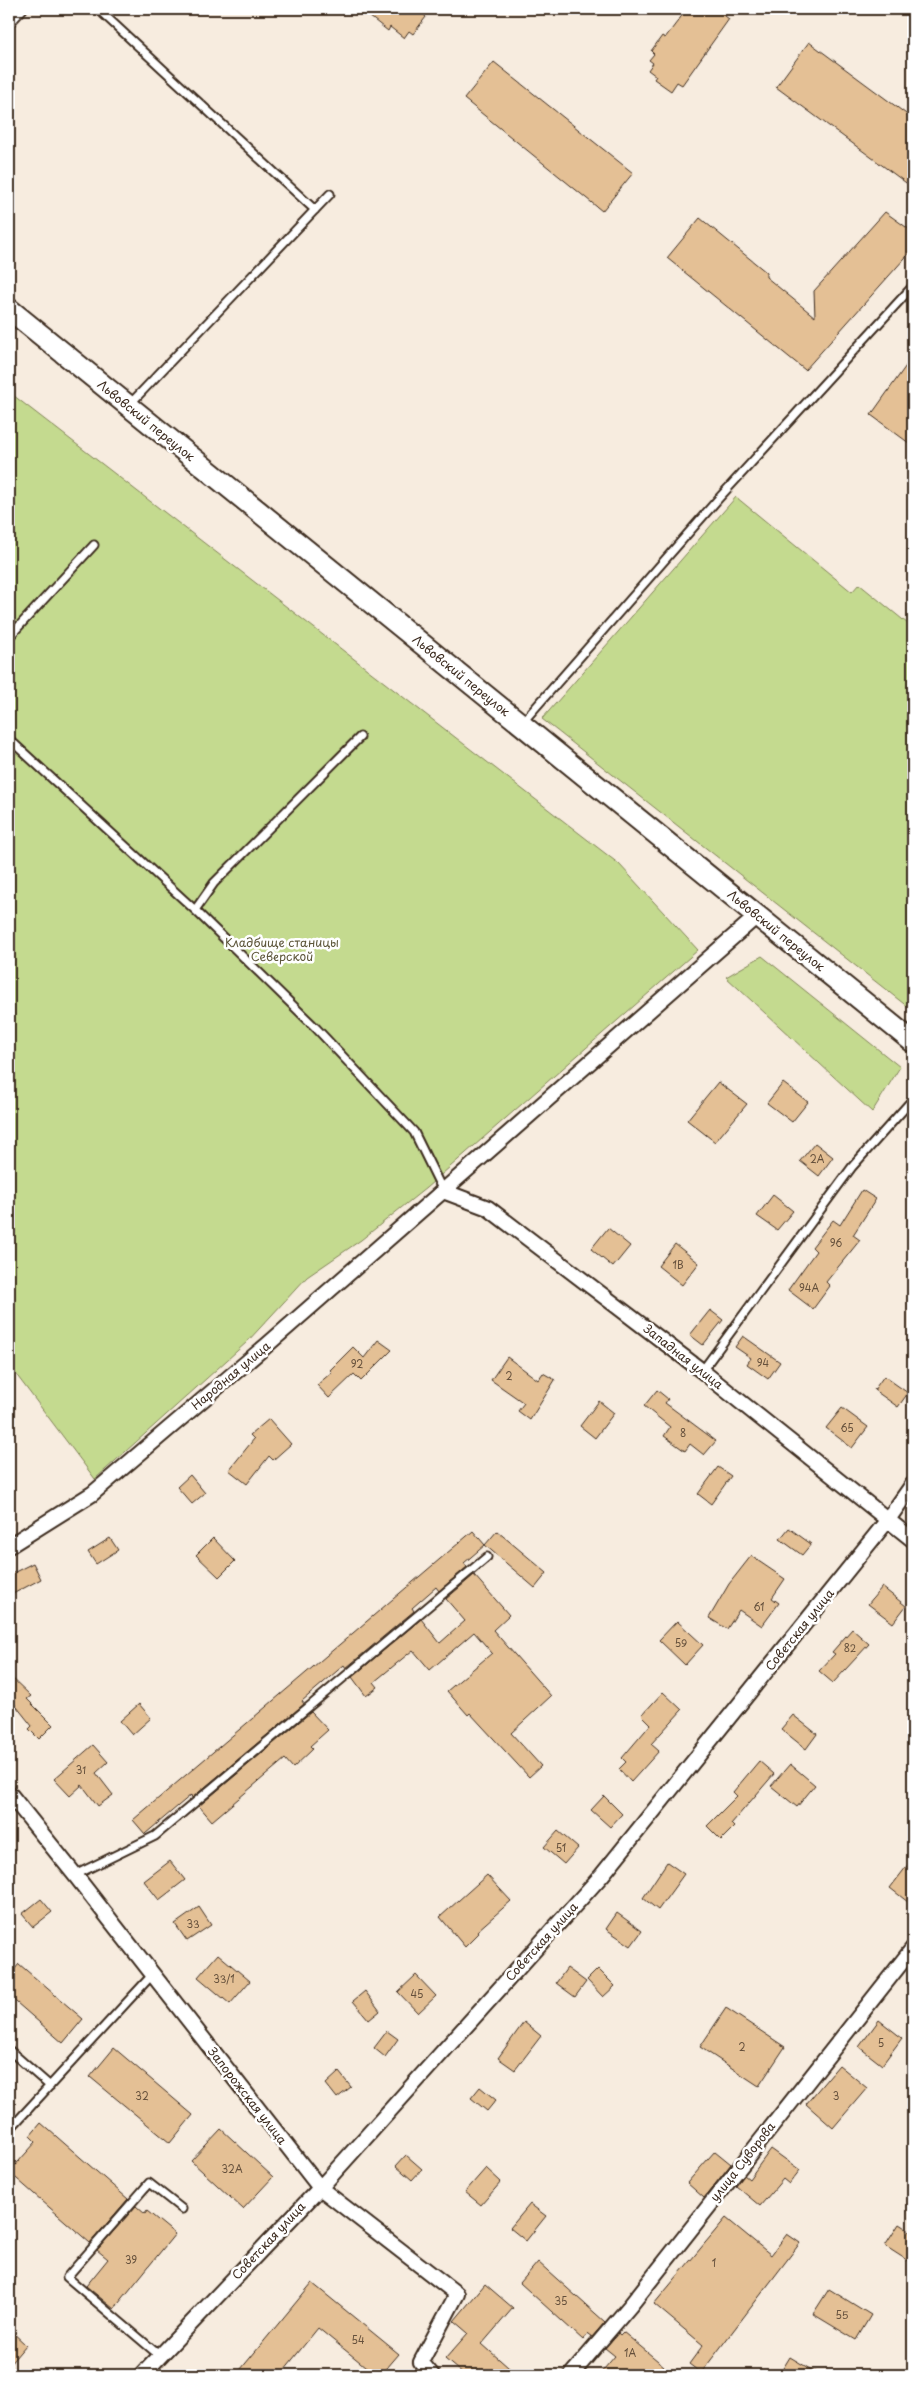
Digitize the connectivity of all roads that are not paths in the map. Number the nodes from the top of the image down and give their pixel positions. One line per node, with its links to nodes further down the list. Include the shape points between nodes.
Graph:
1 (23, 9): 3 (lane)
2 (98, 9): 5 (lane)
3 (9, 24)
4 (330, 194): 5 (lane)
5 (315, 210): 8 (lane)
6 (913, 286): 11 (lane, via 719,498)
7 (9, 310): 8 (main road, Львовский переулок)
8 (128, 406): 11 (main road, Львовский переулок)
9 (94, 545): 10 (lane)
10 (9, 637)
11 (521, 724): 15 (main road, Львовский переулок)
12 (360, 737): 14 (lane, via 214,883)
13 (9, 739): 14 (lane)
14 (195, 910): 18 (lane, via 316,1028 414,1132)
15 (757, 916): 16 (main road, Львовский переулок); 18 (street, Народная улица)
16 (913, 1042)
17 (913, 1099): 19 (lane, via 852,1167)
18 (442, 1191): 19 (street, Западная улица, via 488,1208); 23 (street, Народная улица, via 92,1494)
19 (702, 1371): 21 (street, Западная улица)
20 (913, 1484): 21 (street, Советская улица)
21 (887, 1521): 22 (street, Западная улица); 32 (street, Советская улица, via 602,1875)
22 (913, 1540)
23 (9, 1546)
24 (487, 1557): 26 (lane, via 155,1836)
25 (9, 1793): 26 (street, Запорожская улица)
26 (75, 1875): 28 (street, Запорожская улица)
27 (913, 1948): 37 (street, улица Суворова, via 630,2306)
28 (152, 1975): 30 (lane); 32 (street, Запорожская улица)
29 (9, 2050): 30 (lane)
30 (50, 2086): 31 (lane)
31 (9, 2130)
32 (320, 2188): 34 (street, Советская улица); 36 (street, Запорожская улица, via 457,2294 421,2362)
33 (182, 2210): 34 (lane, via 149,2183 67,2277)
34 (160, 2356): 35 (street, Советская улица)
35 (142, 2375)
36 (432, 2375)
37 (571, 2375)

